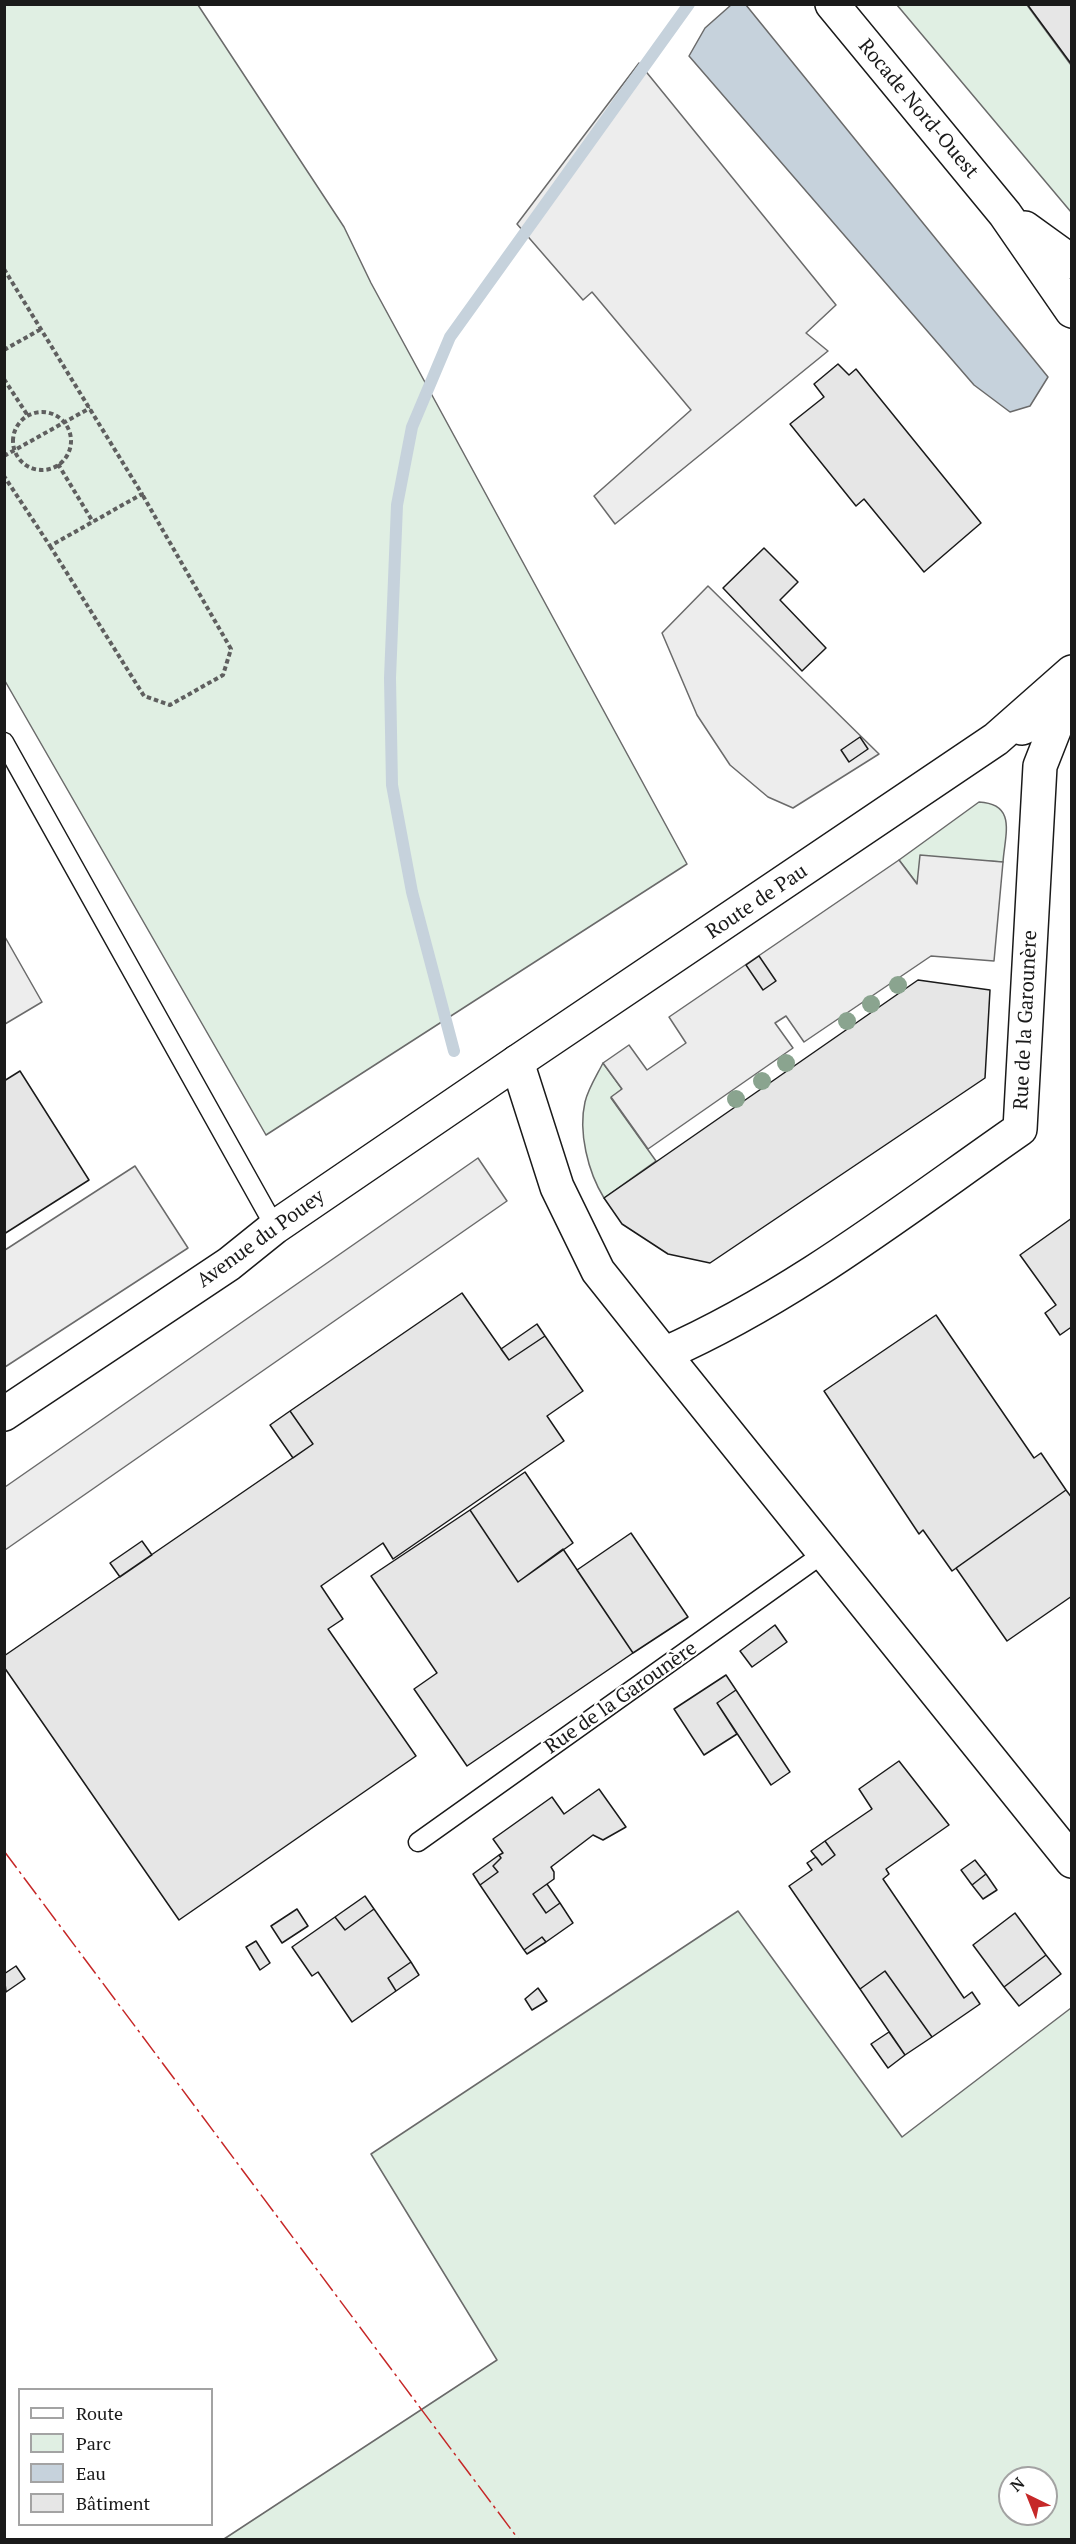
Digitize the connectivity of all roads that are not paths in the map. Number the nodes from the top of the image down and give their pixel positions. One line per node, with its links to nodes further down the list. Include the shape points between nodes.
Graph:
1 (832, 4): 2 (main road, Rocade Nord-Ouest)
2 (1005, 214): 3 (main road, Rocade Nord-Ouest); 4 (main road, Rocade Nord-Ouest)
3 (1071, 262)
4 (1071, 311)
5 (1071, 672): 7 (main road, Route de Pau)
6 (1067, 708): 7 (main road, Route de Pau); 11 (main road, Rue de la Garounère, via 1040,766 1020,1129 814,1273 714,1332)
7 (996, 739): 9 (main road, Route de Pau)
8 (4, 742): 10 (lane)
9 (517, 1062): 10 (main road, Avenue du Pouey); 11 (main road, via 557,1187 598,1271)
10 (275, 1227): 12 (main road, Avenue du Pouey, via 229,1264)
11 (664, 1354): 13 (main road)
12 (4, 1414)
13 (824, 1553): 14 (lane, Rue de la Garounère); 15 (main road)
14 (418, 1842)
15 (1071, 1861)

